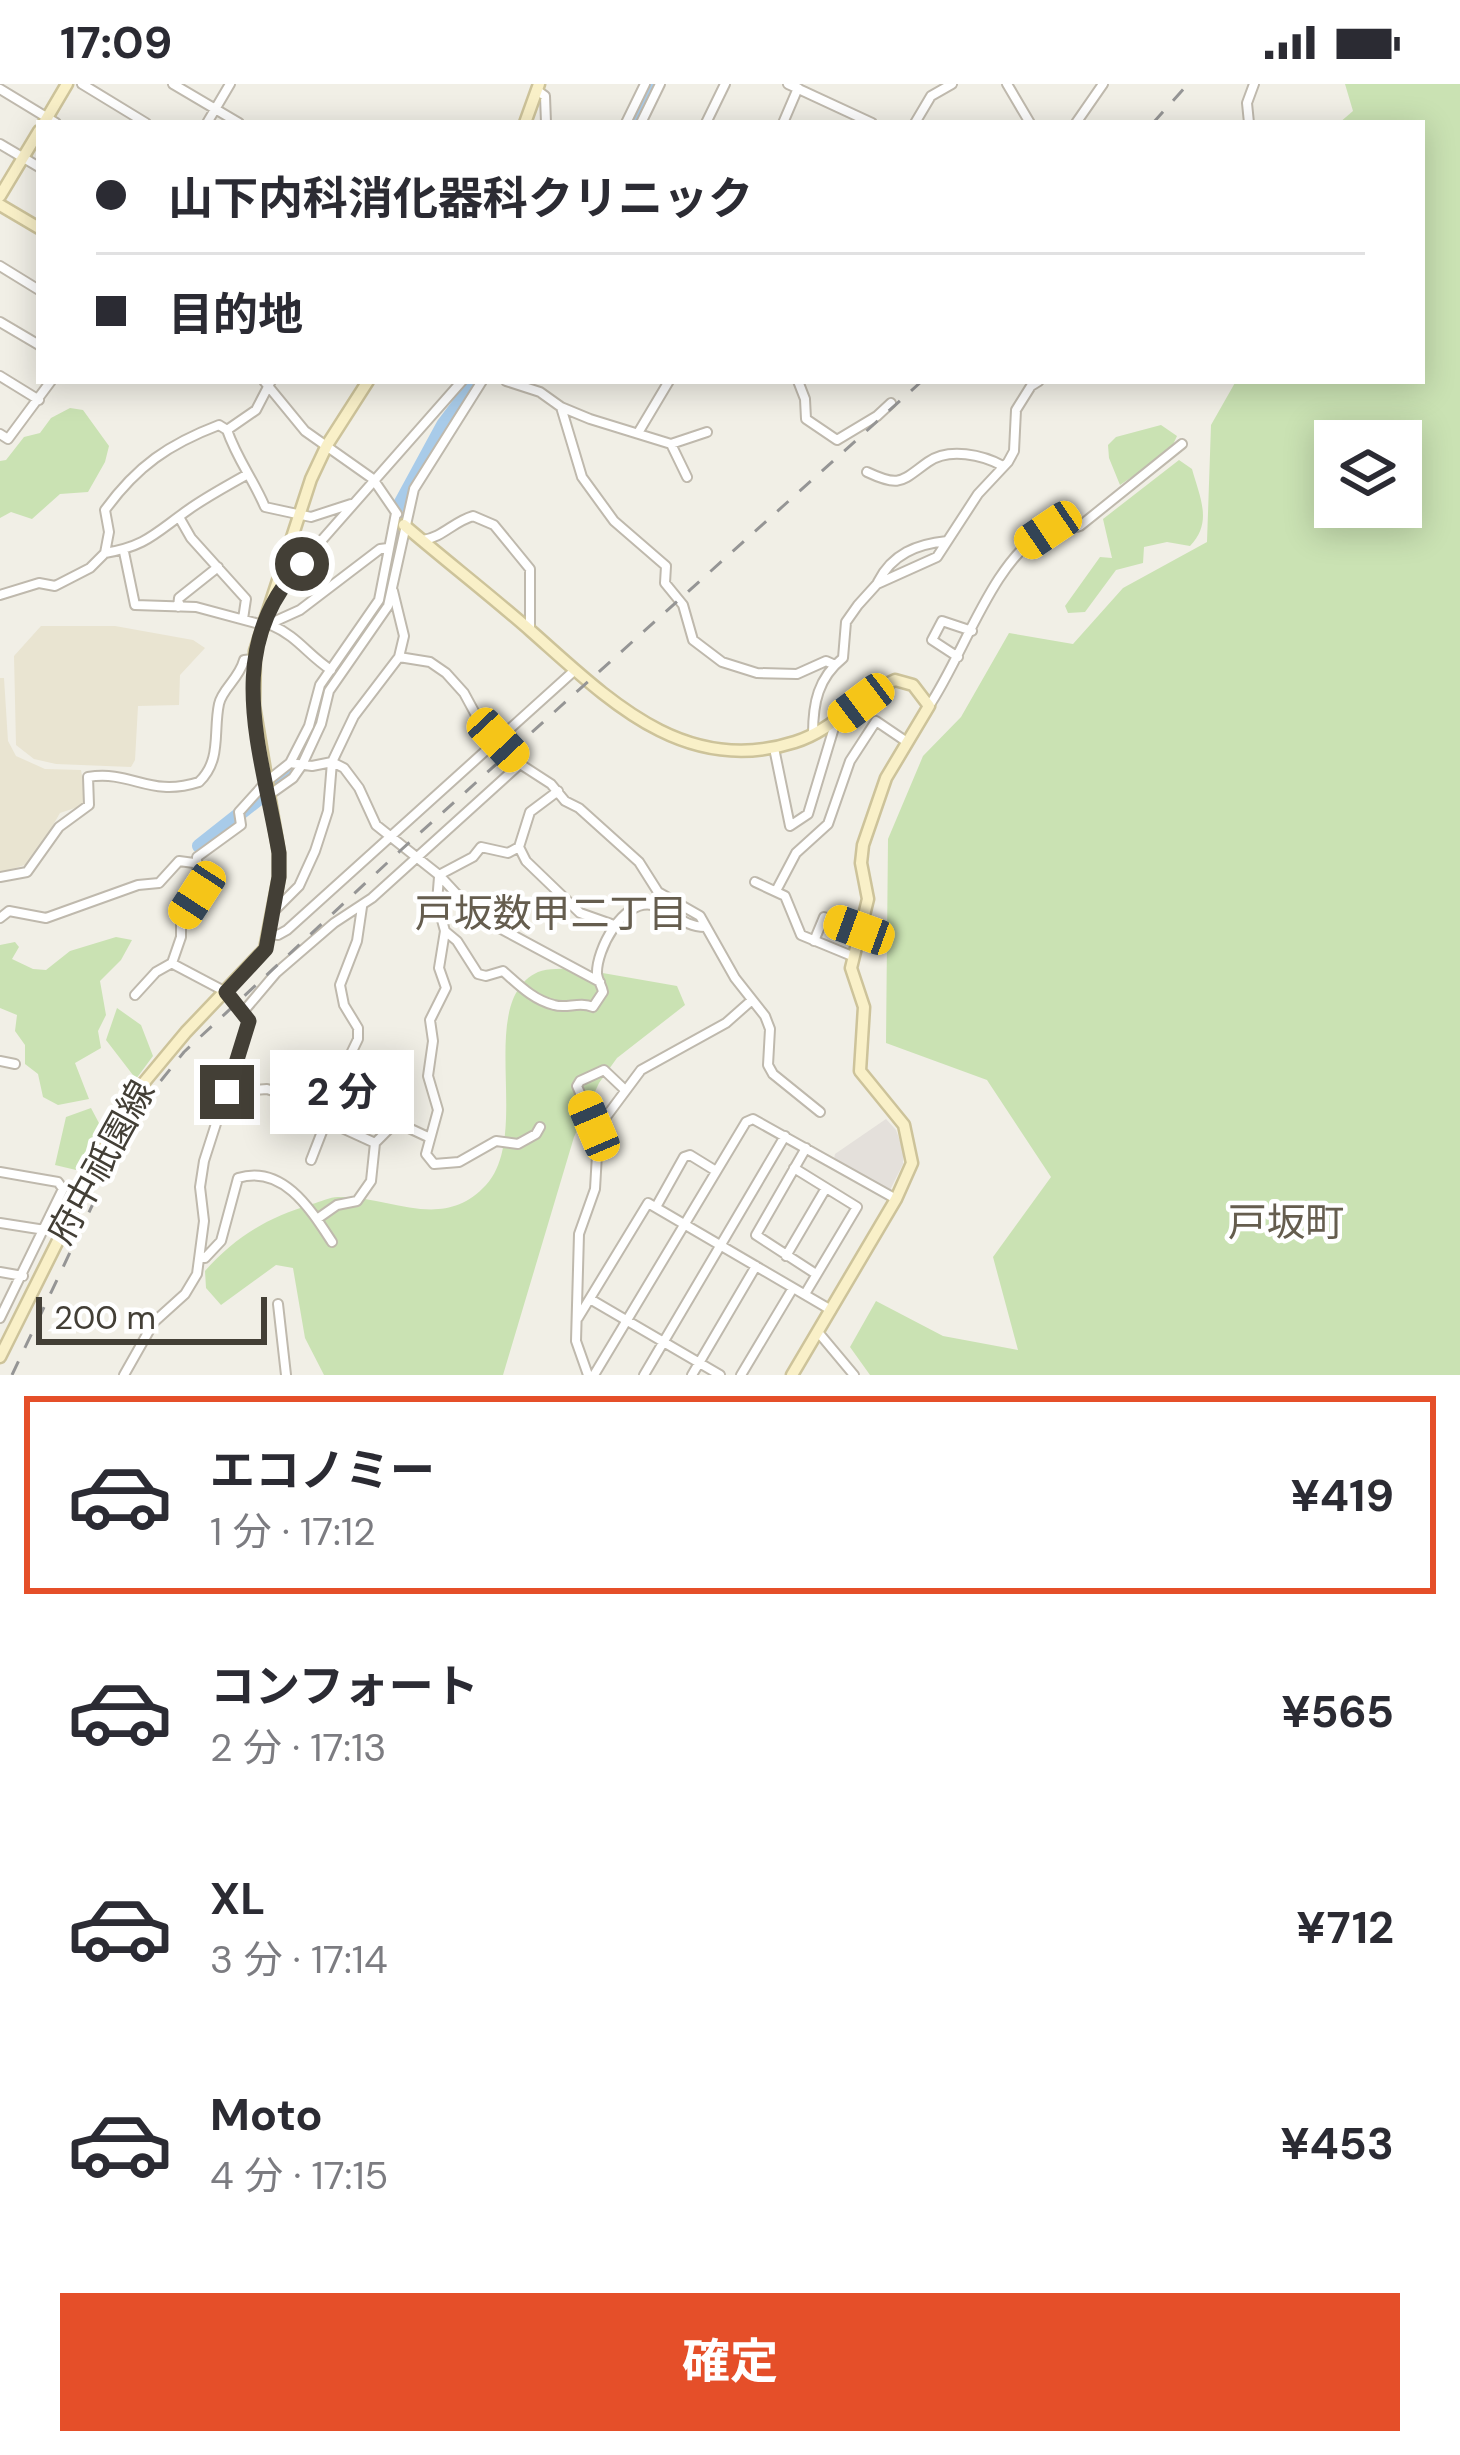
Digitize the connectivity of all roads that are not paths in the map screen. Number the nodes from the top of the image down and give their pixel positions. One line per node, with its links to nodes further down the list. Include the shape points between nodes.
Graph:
1 (67, 84): 19 (street)
2 (82, 84): 20 (street)
3 (173, 84): 16 (street)
4 (230, 84): 16 (street)
5 (646, 84): 25 (street)
6 (660, 84): 26 (street)
7 (725, 84): 27 (street)
8 (952, 84): 14 (street)
9 (1007, 84): 32 (street)
10 (1102, 84): 33 (street)
11 (1254, 84): 34 (street)
12 (793, 86): 17 (street); 28 (street)
13 (538, 87): 23 (street); 24 (street)
14 (934, 88): 31 (street)
15 (0, 89): 18 (street)
16 (215, 109): 21 (street); 22 (street)
17 (849, 112): 29 (street); 30 (street)
18 (41, 120)
19 (48, 120)
20 (141, 120)
21 (209, 120)
22 (234, 120)
23 (525, 120)
24 (545, 120)
25 (628, 120)
26 (642, 120)
27 (707, 120)
28 (783, 120)
29 (845, 120)
30 (866, 120)
31 (917, 120)
32 (1028, 120)
33 (1078, 120)
34 (1250, 120)
35 (36, 139): 37 (street)
36 (0, 144): 37 (street)
37 (23, 158): 38 (street); 39 (street)
38 (36, 165)
39 (0, 200): 40 (street)
40 (36, 226)
41 (0, 266): 42 (street)
42 (36, 288)
43 (0, 322): 44 (street)
44 (36, 343)
45 (0, 376): 56 (street)
46 (49, 384): 56 (street)
47 (267, 384): 59 (street, via 256,410)
48 (270, 384): 65 (street)
49 (366, 384): 65 (street, 府中祇園線)
50 (459, 384): 70 (street)
51 (480, 384): 75 (street, via 413,489)
52 (515, 384): 58 (street)
53 (667, 384): 61 (street)
54 (798, 384): 57 (street, via 806,418 837,440)
55 (1034, 384): 66 (street, via 1016,410 1014,451)
56 (39, 400): 62 (street, via 8,439)
57 (891, 403)
58 (560, 407): 61 (street); 96 (street, via 582,477 614,521 667,566 665,583 698,645 757,673)
59 (227, 430): 68 (street); 80 (street, via 219,425 176,442 143,469 105,510)
60 (707, 432): 63 (street)
61 (638, 433): 63 (street)
62 (0, 434)
63 (670, 444): 69 (street)
64 (1182, 444): 92 (street, via 1080,526 1048,530 1023,546)
65 (327, 445): 70 (street); 74 (street, 府中祇園線)
66 (1004, 466): 67 (street, via 954,454 903,481); 77 (street)
67 (868, 472)
68 (247, 475): 73 (street); 74 (street, via 265,507)
69 (686, 477)
70 (373, 479): 71 (street); 72 (street)
71 (352, 504): 74 (street); 82 (street)
72 (396, 513): 75 (street); 78 (street)
73 (179, 517): 79 (street); 83 (street)
74 (297, 517): 81 (street, 府中祇園線)
75 (404, 525): 76 (street); 85 (street)
76 (422, 540): 91 (street); 91 (street, via 461,519 494,525 530,568)
77 (947, 541): 84 (street, via 937,557); 84 (street, via 909,549)
78 (388, 548): 90 (street); 97 (street, via 379,600)
79 (124, 552): 80 (street); 88 (street, via 135,604)
80 (105, 554): 86 (street, via 55,586)
81 (284, 559): 82 (street); 87 (street, 府中祇園線)
82 (302, 564): 87 (street)
83 (218, 567): 88 (street); 89 (street, via 246,598)
84 (877, 584): 96 (street, via 846,622 843,658)
85 (393, 590): 93 (street, via 404,636); 108 (street, via 329,691)
86 (0, 595)
87 (272, 597): 90 (street, 府中祇園線)
88 (178, 607): 89 (street)
89 (243, 619): 90 (street)
90 (265, 624): 95 (street, 府中祇園線); 97 (street, via 302,642)
91 (530, 630): 98 (street)
92 (972, 631): 94 (street); 94 (street, via 942,621 932,640)
93 (399, 657): 102 (street, via 446,673); 105 (street, via 354,716)
94 (958, 657): 99 (street)
95 (254, 659): 109 (street, 府中祇園線); 116 (street, via 244,660 222,695 213,762 199,782 154,788 112,773 88,777 86,810 59,827 27,872)
96 (835, 664): 101 (street, via 813,705)
97 (331, 670): 106 (street)
98 (575, 670): 102 (street); 104 (street, via 611,703 674,737 711,748)
99 (929, 706): 100 (street, via 913,686 895,680); 103 (street)
100 (836, 721): 101 (street); 104 (street, via 808,814 790,826)
101 (813, 735): 104 (street)
102 (498, 740): 107 (street); 111 (street)
103 (907, 742): 118 (street, via 876,721 866,731 829,824 796,853); 124 (street, via 863,845 868,899)
104 (774, 748)
105 (332, 762): 108 (street); 111 (street); 120 (street, via 316,851 299,886)
106 (290, 763): 108 (street); 109 (street)
107 (520, 764): 110 (street); 113 (street)
108 (302, 765): 109 (street)
109 (267, 789): 114 (street, via 239,812 241,825); 120 (street, 府中祇園線, via 279,853)
110 (559, 791): 112 (street, via 530,812); 123 (street, via 639,862 658,892)
111 (391, 837): 113 (street); 126 (street, via 287,930)
112 (519, 847): 115 (street, via 481,847); 122 (street, via 580,913)
113 (417, 858): 115 (street); 119 (street)
114 (194, 863): 121 (street, via 179,861 159,883 56,916 9,911); 129 (street, via 199,887 181,919)
115 (439, 875): 125 (street); 130 (street, via 477,916)
116 (0, 877)
117 (755, 882): 118 (street)
118 (777, 889): 127 (street, via 801,935)
119 (362, 905): 134 (street, via 276,973); 139 (street, via 340,994 358,1040)
120 (274, 910): 126 (street, 府中祇園線)
121 (0, 918)
122 (614, 925): 123 (street, via 645,904); 130 (street)
123 (705, 927): 133 (street)
124 (859, 930): 127 (street, via 824,917); 128 (street)
125 (445, 931): 130 (street, via 478,974 503,971 557,1007 597,1005); 145 (street, via 439,968 446,988 433,1009 428,1076 438,1110)
126 (270, 934): 131 (street, 府中祇園線)
127 (814, 941): 128 (street)
128 (852, 956): 153 (street, via 864,1007 860,1071 910,1138 912,1163)
129 (172, 963): 131 (street); 132 (street)
130 (600, 982)
131 (226, 992): 134 (street); 177 (street, 府中祇園線, via 126,1104)
132 (134, 994)
133 (752, 1000): 137 (street); 140 (street, via 770,1029 773,1074)
134 (243, 1012): 138 (street, via 249,1021)
135 (0, 1061): 136 (street)
136 (15, 1064)
137 (624, 1089): 143 (street); 143 (street, via 604,1070 580,1081)
138 (227, 1092): 139 (street); 162 (street, via 204,1161)
139 (330, 1097): 141 (street)
140 (820, 1112)
141 (327, 1121): 146 (street); 148 (street)
142 (540, 1127): 145 (street, via 518,1144 496,1141 459,1162 429,1161)
143 (601, 1130): 174 (street, via 595,1189 579,1234)
144 (785, 1136): 147 (street); 150 (street, via 746,1122); 160 (street)
145 (428, 1138): 146 (street, via 396,1123)
146 (375, 1144): 155 (street, via 371,1181 357,1201)
147 (806, 1148): 149 (street); 153 (street)
148 (311, 1160)
149 (794, 1168): 152 (street); 161 (street, via 756,1234)
150 (716, 1171): 154 (street, via 684,1157); 157 (street)
151 (0, 1172): 158 (street, via 58,1181 63,1190)
152 (826, 1188): 161 (street); 165 (street, via 857,1207)
153 (896, 1199): 171 (street)
154 (656, 1208): 157 (street); 169 (street, via 647,1203)
155 (317, 1219): 159 (street); 162 (street, via 268,1175 238,1178 221,1241)
156 (0, 1222): 158 (street)
157 (685, 1225): 160 (street); 173 (street)
158 (45, 1230): 166 (street)
159 (332, 1242)
160 (721, 1245): 163 (street); 176 (street)
161 (786, 1256): 165 (street)
162 (200, 1258): 179 (street, via 185,1294 154,1322)
163 (756, 1266): 167 (street); 178 (street)
164 (0, 1272): 166 (street)
165 (816, 1275): 168 (street)
166 (23, 1276): 172 (street)
167 (793, 1288): 168 (street); 185 (street)
168 (805, 1294): 171 (street)
169 (590, 1299): 173 (street); 174 (street)
170 (278, 1304): 180 (street)
171 (831, 1310): 175 (street)
172 (0, 1318)
173 (627, 1320): 176 (street); 181 (street)
174 (575, 1322): 181 (street)
175 (818, 1333): 186 (street); 187 (street)
176 (663, 1341): 178 (street); 182 (street)
177 (0, 1357)
178 (699, 1363): 183 (street); 184 (street)
179 (124, 1375)
180 (286, 1375)
181 (591, 1375)
182 (644, 1375)
183 (692, 1375)
184 (720, 1375)
185 (741, 1375)
186 (792, 1375)
187 (854, 1375)

